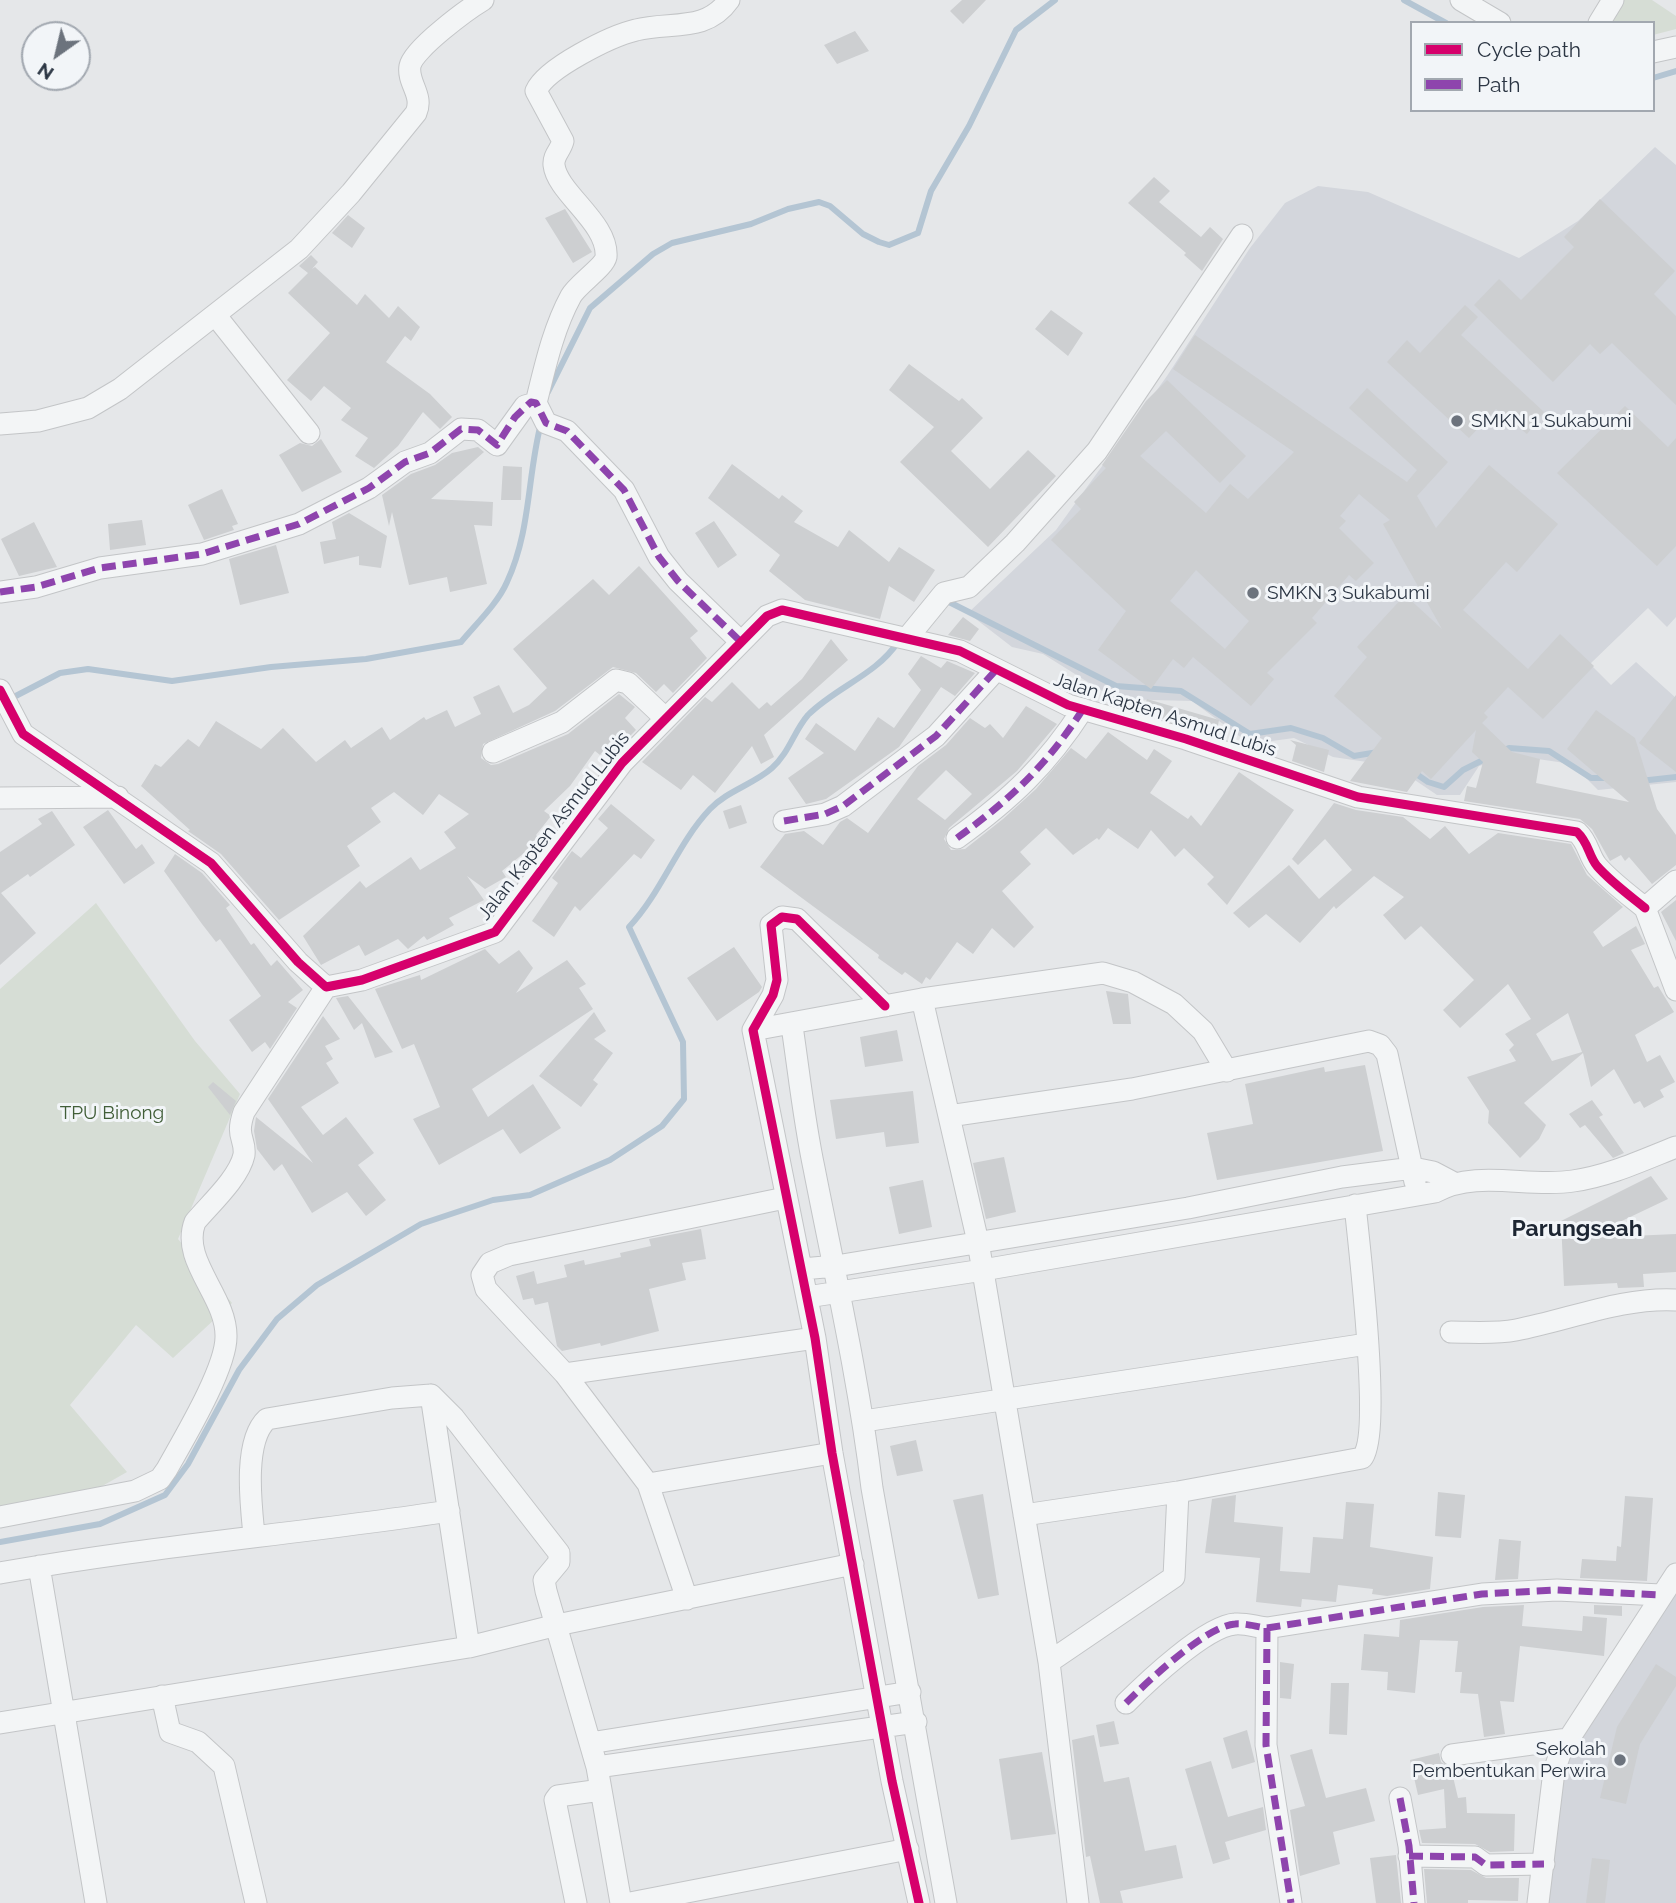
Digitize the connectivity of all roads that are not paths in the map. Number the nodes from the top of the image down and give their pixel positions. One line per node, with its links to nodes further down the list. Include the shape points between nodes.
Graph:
1 (483, 0): 10 (street, via 413,59 410,71 419,101 416,113 351,193 299,249)
2 (729, 0): 11 (street, via 698,24 634,30 558,68 536,91 563,141 554,169 599,230 606,256 604,264 573,293 558,323)
3 (1461, 0): 5 (street)
4 (1614, 0): 6 (street)
5 (1497, 21)
6 (1600, 21)
7 (1676, 47): 8 (street)
8 (1655, 52)
9 (1242, 235): 15 (street, via 1097,451 1015,543 970,587 944,593)
10 (216, 316): 12 (street, via 88,408 38,421); 13 (street)
11 (536, 403): 14 (street, via 525,406 497,445 466,427 430,453 405,462 369,488 299,524 202,554 100,568 36,587); 16 (street, via 546,423 567,431 624,490 659,557)
12 (0, 424)
13 (309, 433)
14 (0, 592)
15 (908, 637): 16 (street, Jalan Kapten Asmud Lubis, via 782,610 767,616); 17 (street, Jalan Kapten Asmud Lubis, via 974,656)
16 (741, 642): 20 (street, Jalan Kapten Asmud Lubis)
17 (996, 670): 19 (street, Jalan Kapten Asmud Lubis, via 1047,697); 24 (street, via 936,736 843,806)
18 (0, 690): 22 (street, via 23,734)
19 (1083, 709): 25 (street, via 1032,778); 27 (street, Jalan Kapten Asmud Lubis, via 1366,799 1577,832 1600,868)
20 (665, 718): 21 (street, via 628,683 616,680 562,722); 28 (street, Jalan Kapten Asmud Lubis, via 622,763 495,932 362,980)
21 (493, 752)
22 (118, 797): 23 (street); 28 (street, via 211,863 298,962)
23 (0, 798)
24 (784, 821)
25 (957, 838)
26 (1676, 881): 27 (street)
27 (1645, 908): 29 (street)
28 (326, 987): 63 (street, via 244,1112 238,1133 244,1148 240,1164 191,1233 192,1252 219,1304 226,1338 220,1365 167,1469 160,1479 135,1491)
29 (1676, 990)
30 (922, 999): 31 (street); 34 (street, via 1103,973 1133,982 1174,1004 1203,1031); 35 (street)
31 (885, 1006): 32 (street); 33 (street, via 807,926 782,917 769,932 778,963 777,980)
32 (792, 1026): 33 (street); 45 (street, via 813,1166)
33 (753, 1030): 40 (street)
34 (1227, 1071): 35 (street); 37 (street, via 1375,1043 1387,1054)
35 (950, 1116): 43 (street)
36 (1676, 1147): 38 (street, via 1572,1182)
37 (1413, 1168): 38 (street); 39 (street); 42 (street)
38 (1452, 1182): 39 (street, via 1435,1192)
39 (1418, 1194): 41 (street)
40 (785, 1198): 46 (street); 54 (street, via 509,1255 491,1263 482,1275 486,1289)
41 (1355, 1205): 44 (street); 53 (street)
42 (1100, 1222): 43 (street); 44 (street)
43 (978, 1242): 45 (street); 47 (street)
44 (1106, 1250): 47 (street)
45 (836, 1266): 46 (street); 48 (street)
46 (802, 1269): 49 (street)
47 (983, 1270): 48 (street); 56 (street)
48 (841, 1292): 49 (street); 57 (street)
49 (807, 1297): 52 (street)
50 (1676, 1300): 51 (street, via 1609,1307 1513,1331)
51 (1451, 1332)
52 (815, 1338): 54 (street); 58 (street)
53 (1367, 1344): 56 (street); 60 (street, via 1370,1442 1362,1458)
54 (565, 1374): 59 (street)
55 (431, 1395): 61 (street); 64 (street, via 267,1419 254,1437); 71 (street, via 557,1549 559,1562 544,1580)
56 (1005, 1398): 57 (street); 62 (street)
57 (864, 1421): 75 (street, via 872,1488)
58 (832, 1453): 59 (street); 65 (street)
59 (648, 1484): 70 (street)
60 (1178, 1492): 62 (street); 74 (street, via 1174,1577)
61 (449, 1511): 64 (street, via 350,1527); 73 (street)
62 (1024, 1515): 74 (street)
63 (0, 1517)
64 (254, 1535): 66 (street)
65 (853, 1564): 70 (street); 77 (street)
66 (39, 1566): 67 (street); 79 (street)
67 (0, 1573)
68 (1676, 1574): 69 (street)
69 (1661, 1595): 72 (street, via 1558,1590 1482,1594); 83 (street)
70 (687, 1598): 71 (street)
71 (557, 1625): 73 (street); 84 (street)
72 (1267, 1628): 78 (street, via 1236,1624 1211,1633); 100 (street, via 1266,1745)
73 (469, 1647): 76 (street)
74 (1049, 1662): 99 (street)
75 (911, 1692): 77 (street); 80 (street)
76 (162, 1696): 79 (street); 93 (street, via 170,1732 198,1742 224,1766)
77 (877, 1699): 82 (street); 84 (street)
78 (1126, 1703)
79 (65, 1711): 81 (street); 92 (street)
80 (916, 1722): 82 (street); 98 (street)
81 (0, 1723)
82 (882, 1727): 86 (street); 89 (street)
83 (1568, 1739): 85 (street); 91 (street, via 1554,1771)
84 (590, 1743): 86 (street)
85 (1452, 1755)
86 (597, 1767): 87 (street)
87 (601, 1790): 94 (street, via 555,1800); 95 (street)
88 (1400, 1798): 90 (street)
89 (908, 1849): 96 (street); 97 (street)
90 (1409, 1856): 91 (street, via 1475,1857 1486,1865); 101 (street)
91 (1544, 1864): 102 (street)
92 (96, 1903)
93 (256, 1903)
94 (576, 1903)
95 (621, 1903)
96 (630, 1903)
97 (919, 1903)
98 (946, 1903)
99 (1078, 1903)
100 (1291, 1903)
101 (1413, 1903)
102 (1538, 1903)

